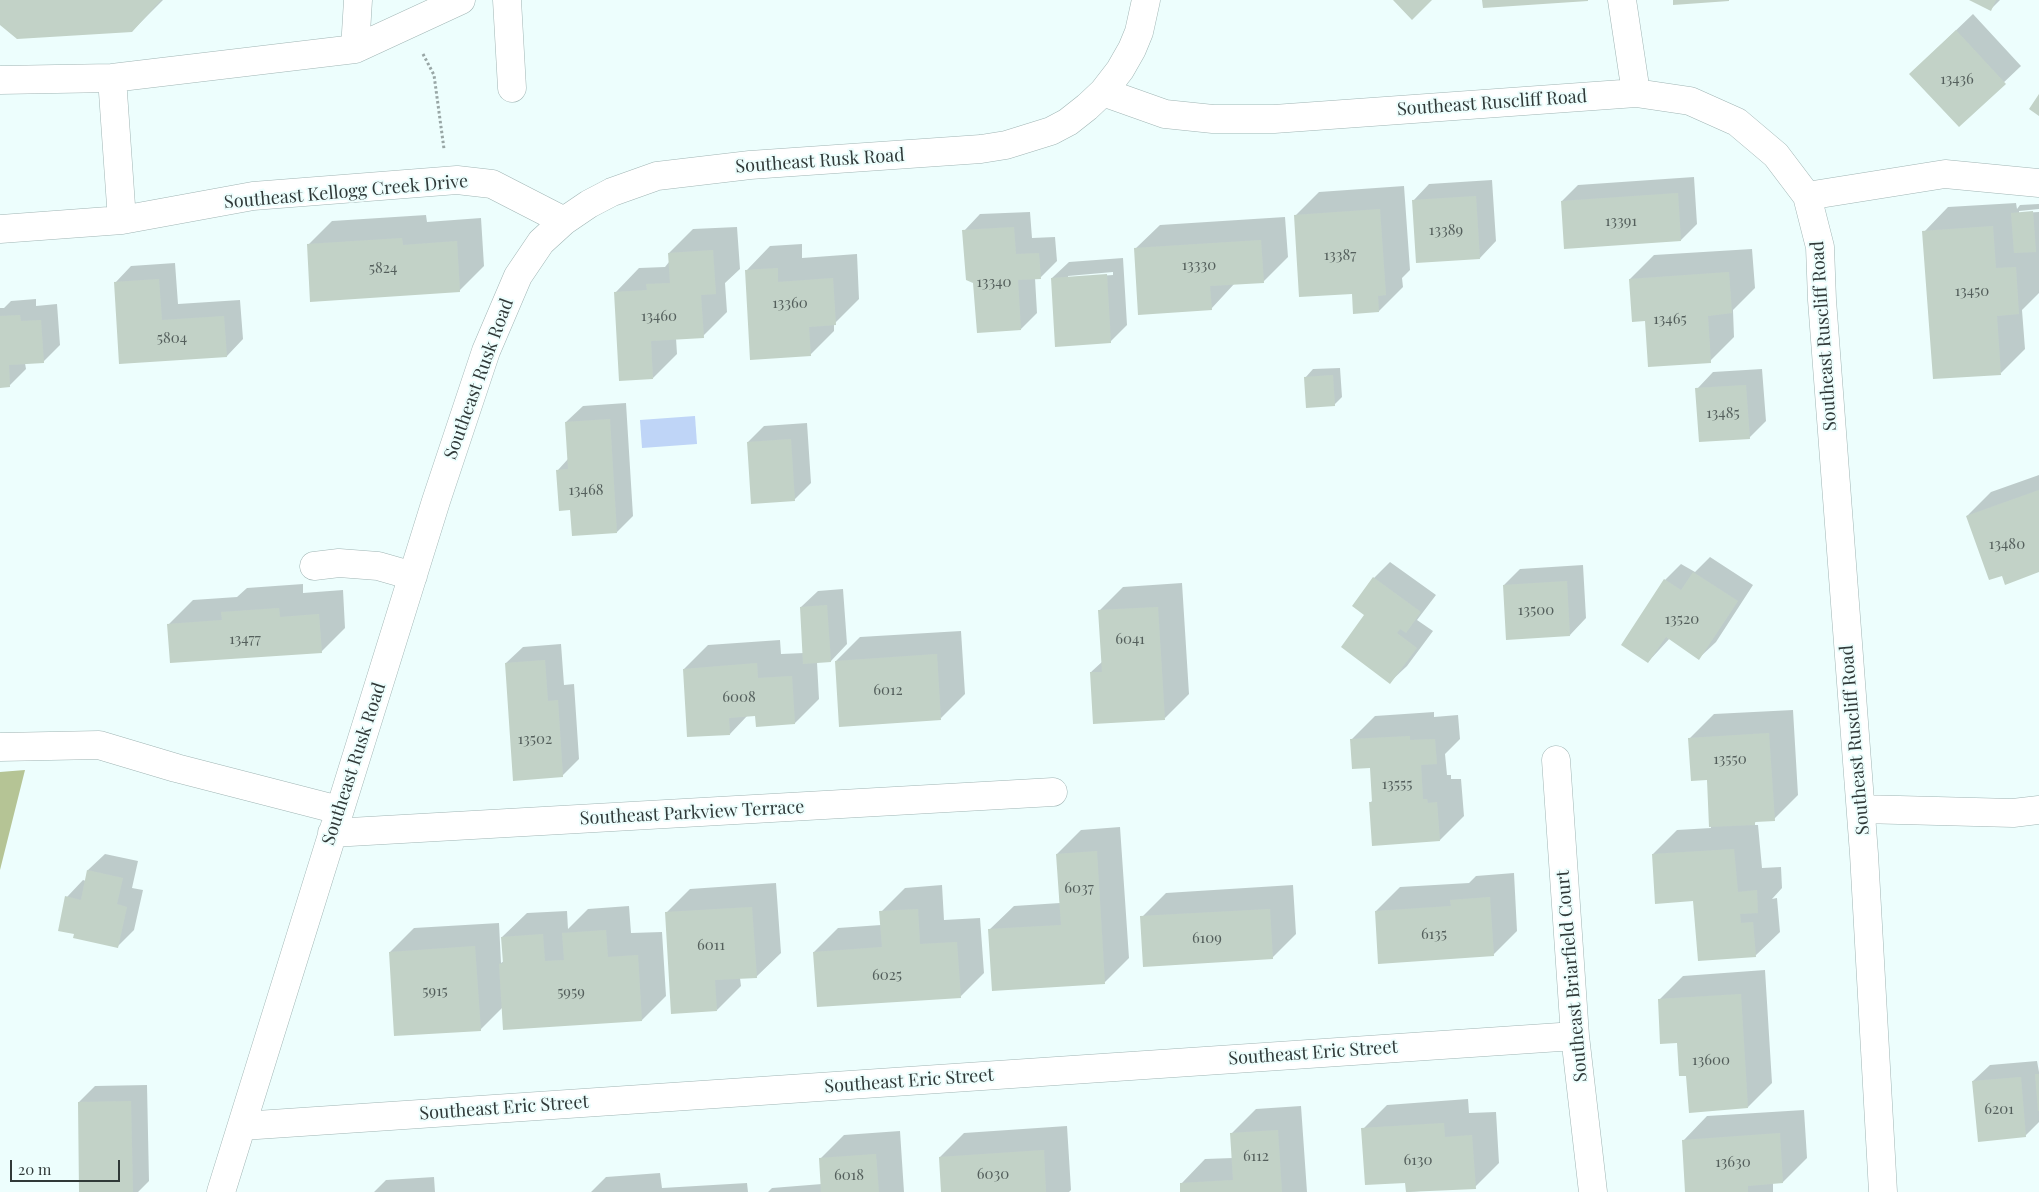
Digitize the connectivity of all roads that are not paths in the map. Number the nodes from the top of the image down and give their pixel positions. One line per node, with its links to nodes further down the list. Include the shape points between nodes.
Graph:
1 (358, 0): 6 (street)
2 (461, 0): 6 (street)
3 (507, 0): 9 (street)
4 (1146, 0): 10 (street, Southeast Rusk Road, via 1132,49)
5 (1622, 0): 11 (street)
6 (355, 49): 7 (street)
7 (112, 78): 8 (street); 14 (street)
8 (0, 80)
9 (512, 88)
10 (1103, 92): 11 (street, Southeast Ruscliff Road, via 1165,114 1213,119 1274,119); 15 (street, Southeast Rusk Road, via 1068,122 1051,131 1006,145 954,152 679,172 612,192)
11 (1636, 93): 13 (street, Southeast Ruscliff Road, via 1690,101 1737,122 1776,155)
12 (2039, 183): 13 (street, via 2035,180 1945,174)
13 (1807, 196): 22 (street, Southeast Ruscliff Road, via 1820,247)
14 (122, 220): 15 (street, Southeast Kellogg Creek Drive, via 253,196 476,180 492,184); 16 (street, Southeast Kellogg Creek Drive)
15 (564, 221): 18 (street, Southeast Rusk Road, via 541,242 511,292 486,351)
16 (0, 229)
17 (314, 566): 18 (street, via 339,563 378,566)
18 (413, 576): 24 (street, Southeast Rusk Road)
19 (0, 747): 24 (street, Southeast Parkview Terrace, via 99,745)
20 (1556, 760): 25 (street, Southeast Briarfield Court)
21 (1052, 792): 24 (street, Southeast Parkview Terrace)
22 (1861, 809): 23 (street, via 2013,813); 29 (street, Southeast Ruscliff Road)
23 (2039, 810)
24 (336, 822): 26 (street, Southeast Rusk Road)
25 (1575, 1036): 26 (street, Southeast Eric Street); 28 (street, Southeast Briarfield Court)
26 (242, 1126): 27 (street, Southeast Rusk Road)
27 (221, 1192)
28 (1593, 1192)
29 (1883, 1192)

